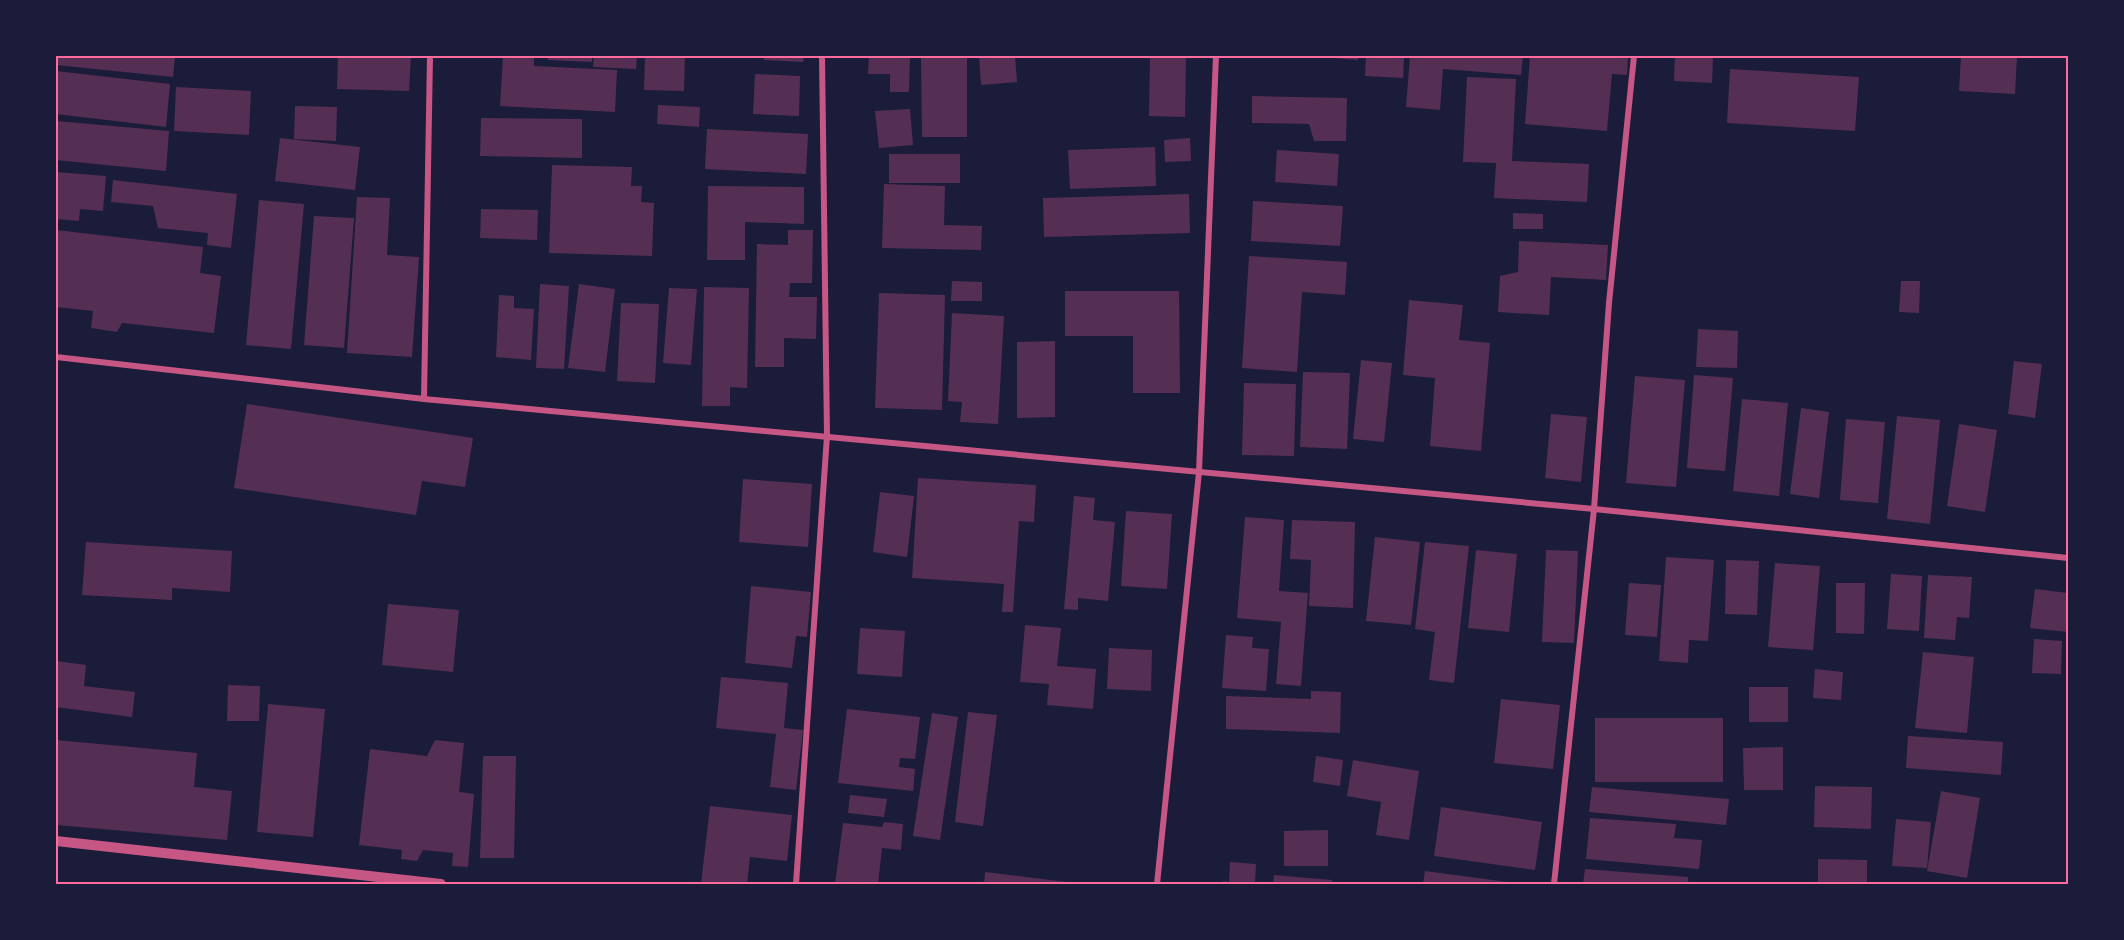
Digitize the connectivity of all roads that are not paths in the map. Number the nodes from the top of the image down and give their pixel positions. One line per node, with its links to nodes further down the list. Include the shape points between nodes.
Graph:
1 (430, 56): 6 (street)
2 (822, 56): 7 (street)
3 (1216, 56): 8 (street)
4 (1634, 56): 9 (street, via 1609,303)
5 (56, 357): 6 (street)
6 (424, 399): 7 (street)
7 (827, 436): 8 (street); 13 (street)
8 (1199, 472): 9 (street); 14 (street)
9 (1594, 509): 10 (street); 15 (street)
10 (2068, 558)
11 (56, 841): 12 (street)
12 (441, 885)
13 (796, 885)
14 (1157, 885)
15 (1554, 885)

